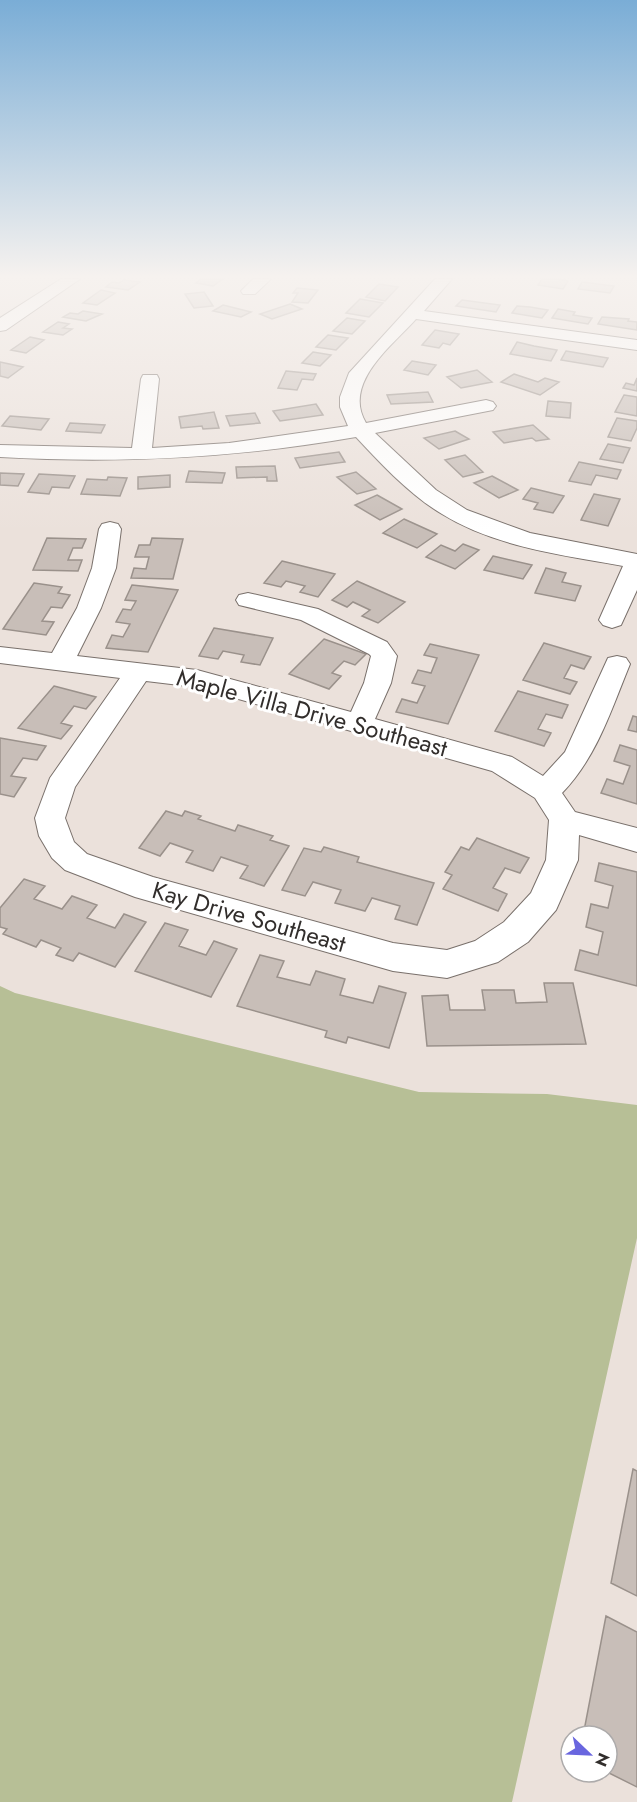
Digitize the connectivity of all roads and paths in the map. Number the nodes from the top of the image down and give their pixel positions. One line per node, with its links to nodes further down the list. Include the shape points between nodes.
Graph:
1 (367, 363): 4 (street, via 358,373 348,400)
2 (150, 379): 6 (street)
3 (486, 406): 4 (street)
4 (360, 430): 6 (street, via 205,451); 8 (street, via 425,492 460,515 522,538)
5 (0, 451): 6 (street)
6 (141, 455)
7 (110, 529): 12 (street, via 104,568 89,608)
8 (637, 562): 10 (street)
9 (248, 600): 15 (street, via 309,614 378,648 384,656 382,673)
10 (612, 621)
11 (0, 655): 12 (street, Maple Villa Drive Southeast)
12 (60, 663): 14 (street, Maple Villa Drive Southeast)
13 (616, 664): 16 (street, via 578,754)
14 (139, 671): 15 (street, Maple Villa Drive Southeast, via 197,679); 17 (street, Kay Drive Southeast, via 61,785 50,818 63,850 76,862 147,888 393,957 447,964 486,952 516,932 544,901 562,860)
15 (358, 725): 16 (street, Maple Villa Drive Southeast, via 502,764)
16 (546, 791): 17 (street, Maple Villa Drive Southeast)
17 (564, 820): 18 (street)
18 (637, 840)

